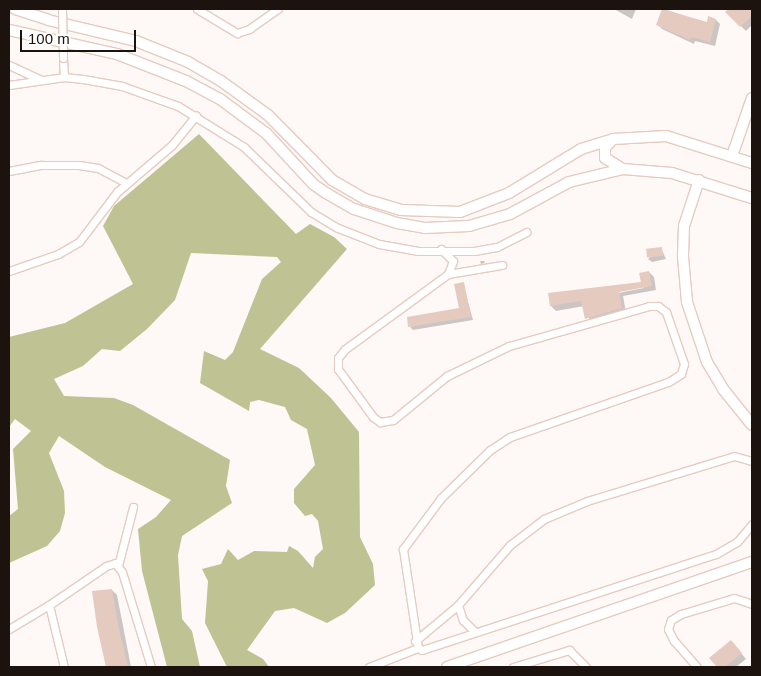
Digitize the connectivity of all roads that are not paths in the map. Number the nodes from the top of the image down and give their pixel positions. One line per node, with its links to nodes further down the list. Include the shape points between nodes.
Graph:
1 (15, 9): 19 (street, via 136,41 205,72 268,115 332,180 377,204 413,212 460,212)
2 (62, 9): 7 (street, bridge)
3 (197, 9): 4 (street, via 237,32 248,29)
4 (278, 9)
5 (9, 30): 21 (street, via 117,54 186,81 220,99 266,133 313,184 369,215 411,226 440,228 469,226)
6 (9, 65): 8 (street)
7 (64, 78): 8 (street); 11 (street, via 132,89)
8 (41, 80): 9 (street)
9 (9, 84)
10 (752, 98): 13 (street)
11 (196, 115): 18 (street, via 172,144); 23 (street, via 244,147 299,203 331,224 392,247 418,251)
12 (613, 139): 13 (street, via 666,136); 15 (street, via 605,148 605,158); 19 (street, via 566,156)
13 (732, 156): 14 (street)
14 (752, 163)
15 (623, 169): 17 (street, via 658,171); 21 (street, via 569,182)
16 (9, 171): 18 (street, via 41,165 79,165 106,171)
17 (699, 180): 20 (street); 27 (street, via 687,211 683,241 687,302 707,362 723,389)
18 (126, 183): 25 (street, via 72,247)
19 (513, 190): 21 (street, via 521,200)
20 (752, 198)
21 (510, 214)
22 (526, 232): 23 (street, via 497,247 474,251)
23 (442, 249): 26 (street, via 453,262)
24 (502, 265): 26 (street)
25 (9, 271)
26 (448, 274): 38 (street, via 345,349 338,358 338,369 380,422 393,420 447,376 509,346 649,306 658,306 666,312 684,364 681,374 668,382 510,437 466,472 403,549)
27 (752, 425)
28 (752, 461): 35 (street, via 734,456 587,501 544,518 510,545)
29 (133, 507): 32 (street, via 118,554 111,556)
30 (752, 524): 37 (street, via 737,542 716,554)
31 (752, 562): 42 (street)
32 (114, 564): 34 (street); 40 (street)
33 (752, 604): 45 (street, via 734,598 671,620 668,629 674,641)
34 (49, 605): 36 (street); 39 (street)
35 (458, 606): 37 (street, via 463,620); 38 (street)
36 (9, 629)
37 (475, 632): 38 (street, via 422,650)
38 (416, 645): 41 (street)
39 (64, 667)
40 (150, 667)
41 (369, 667)
42 (447, 667)
43 (513, 667): 44 (street, via 569,650)
44 (586, 667)
45 (698, 667)

